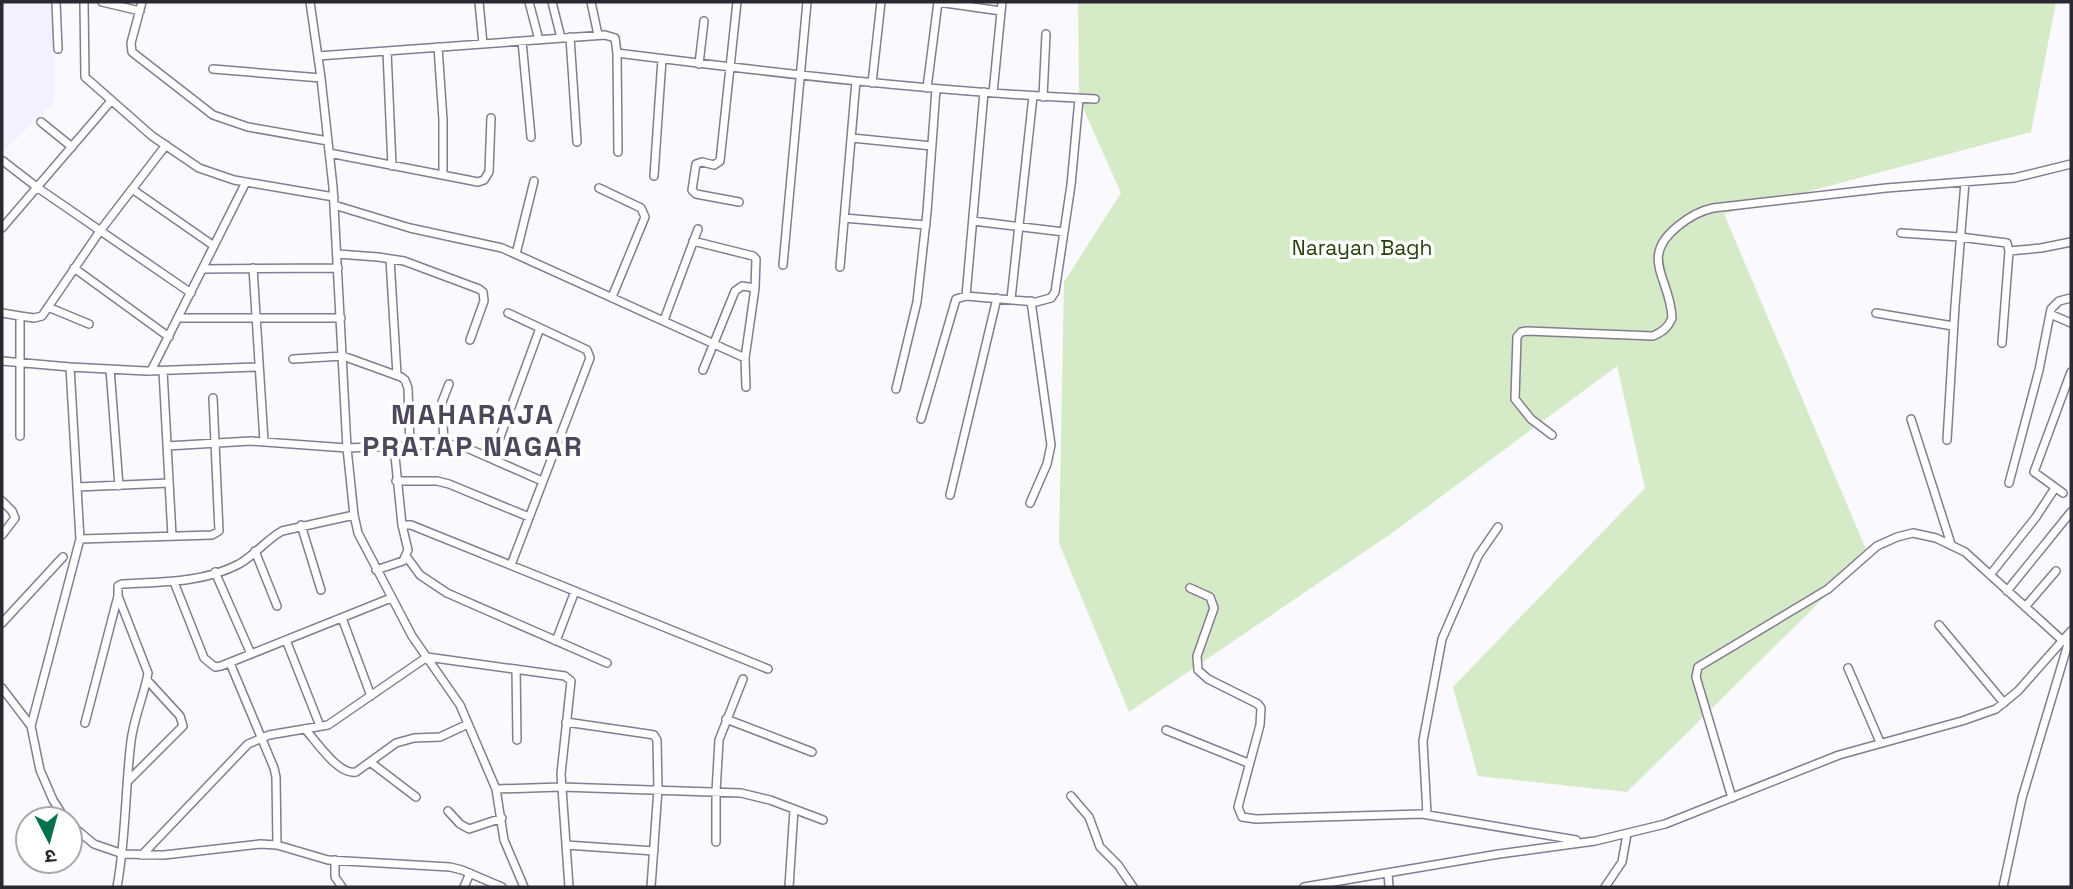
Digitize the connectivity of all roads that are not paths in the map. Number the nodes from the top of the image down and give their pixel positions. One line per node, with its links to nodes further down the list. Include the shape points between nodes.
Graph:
1 (55, 2): 26 (street)
2 (84, 2): 45 (street, via 85,77)
3 (102, 2): 15 (street)
4 (142, 2): 15 (street)
5 (310, 2): 29 (street)
6 (479, 2): 24 (street)
7 (529, 2): 22 (street)
8 (552, 2): 21 (street)
9 (593, 2): 19 (street)
10 (737, 2): 32 (street)
11 (807, 2): 34 (street)
12 (881, 2): 37 (street)
13 (938, 2): 16 (street); 38 (street)
14 (1002, 2): 16 (street)
15 (140, 11): 50 (street, via 132,52 213,115 248,127)
16 (1001, 11): 40 (street)
17 (704, 21): 31 (street)
18 (1046, 34): 42 (street)
19 (598, 35): 20 (street); 28 (street, via 615,38)
20 (570, 37): 21 (street); 51 (street)
21 (561, 38): 22 (street)
22 (539, 40): 23 (street)
23 (522, 41): 24 (street); 48 (street)
24 (483, 44): 25 (street)
25 (438, 47): 27 (street); 60 (street)
26 (58, 49)
27 (387, 51): 29 (street); 59 (street)
28 (617, 53): 30 (street); 55 (street)
29 (318, 56): 35 (street)
30 (662, 58): 31 (street); 61 (street)
31 (699, 64): 32 (street)
32 (730, 68): 34 (street); 69 (street, via 720,161 696,164 692,190)
33 (212, 69): 35 (street)
34 (799, 75): 36 (street); 87 (street)
35 (321, 78): 50 (street)
36 (856, 81): 37 (street); 49 (street)
37 (872, 83): 38 (street)
38 (932, 88): 39 (street); 53 (street)
39 (984, 92): 40 (street); 71 (street)
40 (993, 93): 41 (street)
41 (1033, 96): 42 (street); 73 (street)
42 (1043, 97): 43 (street)
43 (1079, 99): 44 (street); 77 (street)
44 (1095, 99)
45 (111, 101): 52 (street); 54 (street)
46 (491, 118): 60 (street, via 488,176 478,182)
47 (41, 122): 54 (street)
48 (531, 137)
49 (852, 138): 53 (street); 70 (street)
50 (328, 141): 56 (street)
51 (577, 142)
52 (166, 145): 63 (street, via 199,168); 67 (street)
53 (932, 146): 72 (street)
54 (72, 147): 65 (street)
55 (618, 152)
56 (329, 153): 59 (street); 68 (street)
57 (3, 161): 65 (street)
58 (2071, 164): 64 (street, via 2014,178)
59 (392, 166): 60 (street)
60 (443, 175)
61 (654, 176)
62 (534, 181): 85 (street)
63 (246, 182): 68 (street); 82 (street)
64 (1965, 182): 79 (street); 138 (street, via 1713,208 1694,214 1660,244 1659,264 1672,318 1662,332 1653,336 1534,331 1517,337 1515,399)
65 (38, 188): 74 (street); 76 (street)
66 (599, 188): 96 (street, via 641,208 645,217)
67 (132, 189): 76 (street); 82 (street)
68 (334, 201): 84 (street); 85 (street, via 410,228)
69 (739, 202)
70 (844, 218): 72 (street); 88 (street)
71 (973, 221): 73 (street); 95 (street)
72 (926, 225): 134 (street, via 917,302)
73 (1019, 226): 77 (street); 99 (street)
74 (2, 227)
75 (698, 229): 80 (street)
76 (100, 231): 89 (street); 94 (street)
77 (1064, 232): 100 (street, via 1055,292 1044,301)
78 (1901, 233): 79 (street)
79 (1960, 237): 83 (street, via 2004,242); 113 (street)
80 (693, 241): 93 (street, via 753,256 757,262); 110 (street)
81 (2071, 242): 83 (street)
82 (214, 246): 92 (street)
83 (2009, 251): 118 (street)
84 (337, 254): 86 (street); 91 (street)
85 (516, 254): 96 (street)
86 (390, 259): 116 (street, via 483,292); 131 (street)
87 (783, 265)
88 (840, 267)
89 (74, 268): 101 (street); 115 (street)
90 (253, 268): 91 (street); 92 (street); 108 (street)
91 (338, 268): 109 (street)
92 (203, 269): 94 (street)
93 (755, 288): 117 (street, via 738,287); 120 (street)
94 (191, 293): 107 (street)
95 (966, 296): 97 (street); 136 (street, via 953,303)
96 (612, 297): 110 (street)
97 (997, 298): 99 (street); 157 (street)
98 (2071, 298): 105 (street, via 2054,304)
99 (1011, 299): 100 (street)
100 (1031, 301): 159 (street, via 1051,445)
101 (48, 307): 106 (street, via 39,318); 112 (street)
102 (2, 313): 106 (street)
103 (508, 313): 114 (street)
104 (1876, 313): 113 (street)
105 (2050, 314): 111 (street); 152 (street)
106 (20, 316): 123 (street)
107 (178, 317): 108 (street); 115 (street)
108 (256, 318): 109 (street); 125 (street)
109 (341, 318): 119 (street)
110 (664, 320): 117 (street)
111 (2071, 323)
112 (89, 324)
113 (1953, 326): 140 (street)
114 (540, 328): 148 (street); 150 (street, via 587,350 590,358)
115 (169, 337): 128 (street)
116 (470, 340)
117 (714, 342): 120 (street); 127 (street)
118 (2002, 343)
119 (343, 356): 121 (street); 131 (street); 147 (street)
120 (745, 358): 133 (street)
121 (293, 359)
122 (2, 361): 123 (street)
123 (21, 363): 124 (street); 139 (street)
124 (70, 367): 126 (street); 154 (street)
125 (259, 367): 129 (street); 141 (street)
126 (110, 369): 128 (street); 153 (street)
127 (703, 370)
128 (151, 371): 129 (street)
129 (163, 371): 145 (street)
130 (2071, 372): 155 (street, via 2034,467 2036,476)
131 (397, 375): 144 (street, via 408,388)
132 (449, 384): 143 (street, via 442,401)
133 (746, 387)
134 (896, 389)
135 (213, 398): 142 (street)
136 (921, 419)
137 (1911, 419): 169 (street)
138 (1552, 435)
139 (20, 436)
140 (1947, 440)
141 (264, 441): 142 (street); 147 (street)
142 (216, 443): 145 (street); 167 (street, via 219,531)
143 (444, 444): 144 (street); 148 (street)
144 (410, 445): 146 (street)
145 (167, 446): 151 (street)
146 (394, 446): 147 (street); 149 (street)
147 (347, 448): 161 (street)
148 (492, 459): 150 (street)
149 (396, 481): 162 (street, via 449,484); 164 (street)
150 (542, 481): 162 (street)
151 (169, 483): 153 (street); 167 (street)
152 (2009, 483)
153 (119, 485): 154 (street)
154 (77, 487): 168 (street)
155 (2055, 488): 156 (street); 177 (street)
156 (2063, 493)
157 (950, 495)
158 (2, 501): 166 (street, via 15,518)
159 (1030, 503)
160 (2071, 512): 182 (street)
161 (354, 516): 163 (street); 174 (street)
162 (529, 517): 173 (street)
163 (301, 525): 170 (street, via 282,531); 180 (street)
164 (402, 525): 171 (street); 173 (street, via 421,528)
165 (1498, 527): 231 (street, via 1478,556 1442,639 1423,741)
166 (2, 535)
167 (172, 536): 168 (street)
168 (80, 539): 210 (street)
169 (1951, 544): 177 (street); 227 (street, via 1913,533 1885,542 1828,589 1698,667 1696,677)
170 (255, 551): 176 (street, via 241,563); 185 (street)
171 (406, 556): 174 (street, via 397,565); 193 (street, via 420,575 447,593)
172 (63, 557): 188 (street)
173 (511, 565): 181 (street)
174 (376, 570): 184 (street)
175 (2056, 571): 186 (street)
176 (215, 572): 178 (street); 194 (street)
177 (1990, 575): 182 (street)
178 (174, 582): 183 (street, via 122,583); 196 (street, via 204,658 215,667)
179 (1190, 588): 219 (street, via 1210,597 1214,608 1197,656 1198,670 1261,708)
180 (321, 590)
181 (575, 591): 193 (street); 200 (street)
182 (2007, 591): 186 (street)
183 (118, 596): 202 (street, via 147,667); 208 (street)
184 (391, 598): 187 (street); 195 (street)
185 (277, 606)
186 (2025, 607): 192 (street)
187 (342, 618): 191 (street); 204 (street)
188 (2, 623)
189 (1939, 625): 205 (street)
190 (2071, 632): 192 (street); 258 (street, via 2022,798)
191 (286, 640): 194 (street); 211 (street)
192 (2063, 640): 205 (street)
193 (556, 641): 197 (street)
194 (251, 654): 196 (street)
195 (426, 657): 199 (street); 204 (street); 209 (street)
196 (230, 663): 214 (street)
197 (607, 663)
198 (1848, 668): 216 (street)
199 (516, 669): 207 (street, via 569,678); 215 (street)
200 (768, 669)
201 (743, 679): 206 (street)
202 (147, 680): 220 (street, via 131,740); 220 (street, via 180,716 183,726)
203 (2, 688): 210 (street)
204 (371, 696): 211 (street)
205 (2004, 703): 216 (street, via 1972,718)
206 (726, 719): 217 (street); 224 (street, via 719,740)
207 (566, 722): 221 (street); 223 (street, via 654,736)
208 (85, 723)
209 (468, 724): 218 (street, via 440,737 396,743); 222 (street)
210 (32, 726): 228 (street, via 40,770)
211 (320, 726): 212 (street)
212 (305, 729): 214 (street); 218 (street, via 346,771 356,772)
213 (1166, 730): 219 (street)
214 (260, 737): 238 (street, via 276,777); 242 (street, via 248,744)
215 (517, 740)
216 (1880, 742): 227 (street)
217 (811, 752)
218 (370, 762): 226 (street)
219 (1248, 763): 231 (street, via 1238,807 1247,819)
220 (128, 781): 241 (street)
221 (561, 787): 222 (street); 223 (street); 239 (street)
222 (496, 789): 232 (street)
223 (658, 789): 224 (street); 240 (street)
224 (716, 792): 229 (street, via 757,796); 236 (street)
225 (1071, 796): 254 (street, via 1089,817 1100,847)
226 (416, 797)
227 (1732, 798): 234 (street)
228 (56, 805)
229 (794, 809): 233 (street); 253 (street)
230 (448, 811): 232 (street, via 469,829)
231 (1427, 814): 237 (street)
232 (502, 818): 250 (street, via 504,840)
233 (823, 820)
234 (1627, 834): 237 (street); 257 (street, via 1622,862)
235 (84, 836): 241 (street)
236 (716, 842)
237 (1584, 842): 245 (street)
238 (276, 845): 242 (street); 243 (street)
239 (565, 845): 240 (street); 251 (street)
240 (654, 850): 252 (street)
241 (123, 854): 242 (street); 246 (street)
242 (142, 855)
243 (335, 860): 244 (street, via 450,867); 247 (street, via 335,877)
244 (470, 873): 248 (street); 249 (street)
245 (1388, 873): 255 (street); 256 (street)
246 (117, 887)
247 (342, 887)
248 (464, 887)
249 (502, 887)
250 (524, 887)
251 (569, 887)
252 (652, 887)
253 (789, 887)
254 (1133, 887)
255 (1304, 887)
256 (1389, 887)
257 (1605, 887)
258 (2003, 887)

